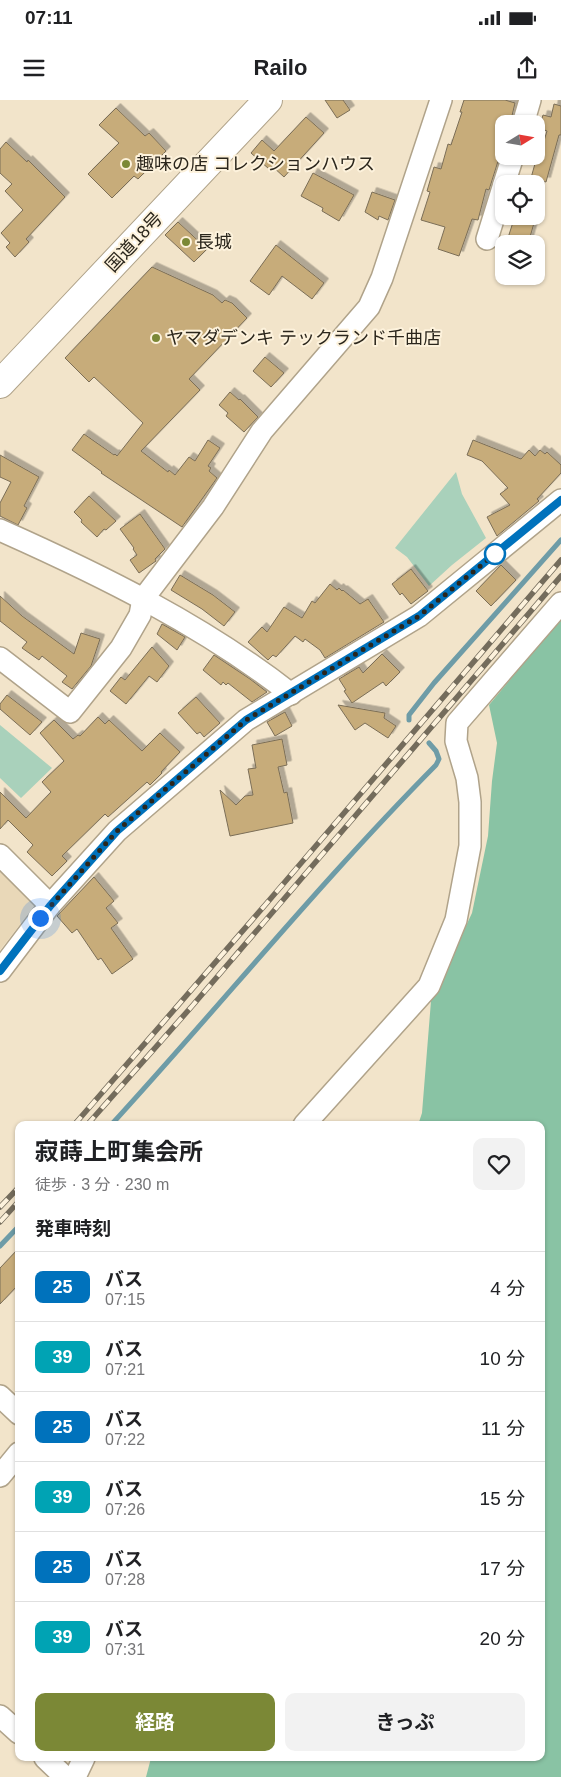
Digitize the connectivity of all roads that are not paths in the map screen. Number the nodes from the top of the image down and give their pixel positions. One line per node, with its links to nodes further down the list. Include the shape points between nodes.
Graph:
1 (268, 100): 7 (highway, 国道18号)
2 (441, 100): 10 (street, via 382,278 369,307 262,431 213,507)
3 (530, 100): 4 (street)
4 (526, 115)
5 (495, 212): 6 (street)
6 (486, 239)
7 (0, 384)
8 (561, 500): 13 (street, via 419,616)
9 (0, 530): 10 (street)
10 (143, 599): 12 (street, via 140,615 121,648 70,712); 13 (street, via 259,668)
11 (561, 603): 17 (street, via 457,723 456,741 470,802 470,846 456,920 429,986)
12 (0, 658)
13 (291, 694): 15 (street, via 246,720 117,831)
14 (0, 855): 15 (street)
15 (50, 906): 16 (street)
16 (0, 971)
17 (308, 1121)
18 (0, 1396): 19 (street)
19 (15, 1410)
20 (15, 1458): 21 (street)
21 (0, 1476)
22 (0, 1716): 23 (street)
23 (15, 1729)
24 (48, 1761): 26 (street)
25 (83, 1761): 27 (street)
26 (65, 1777)
27 (75, 1777)

